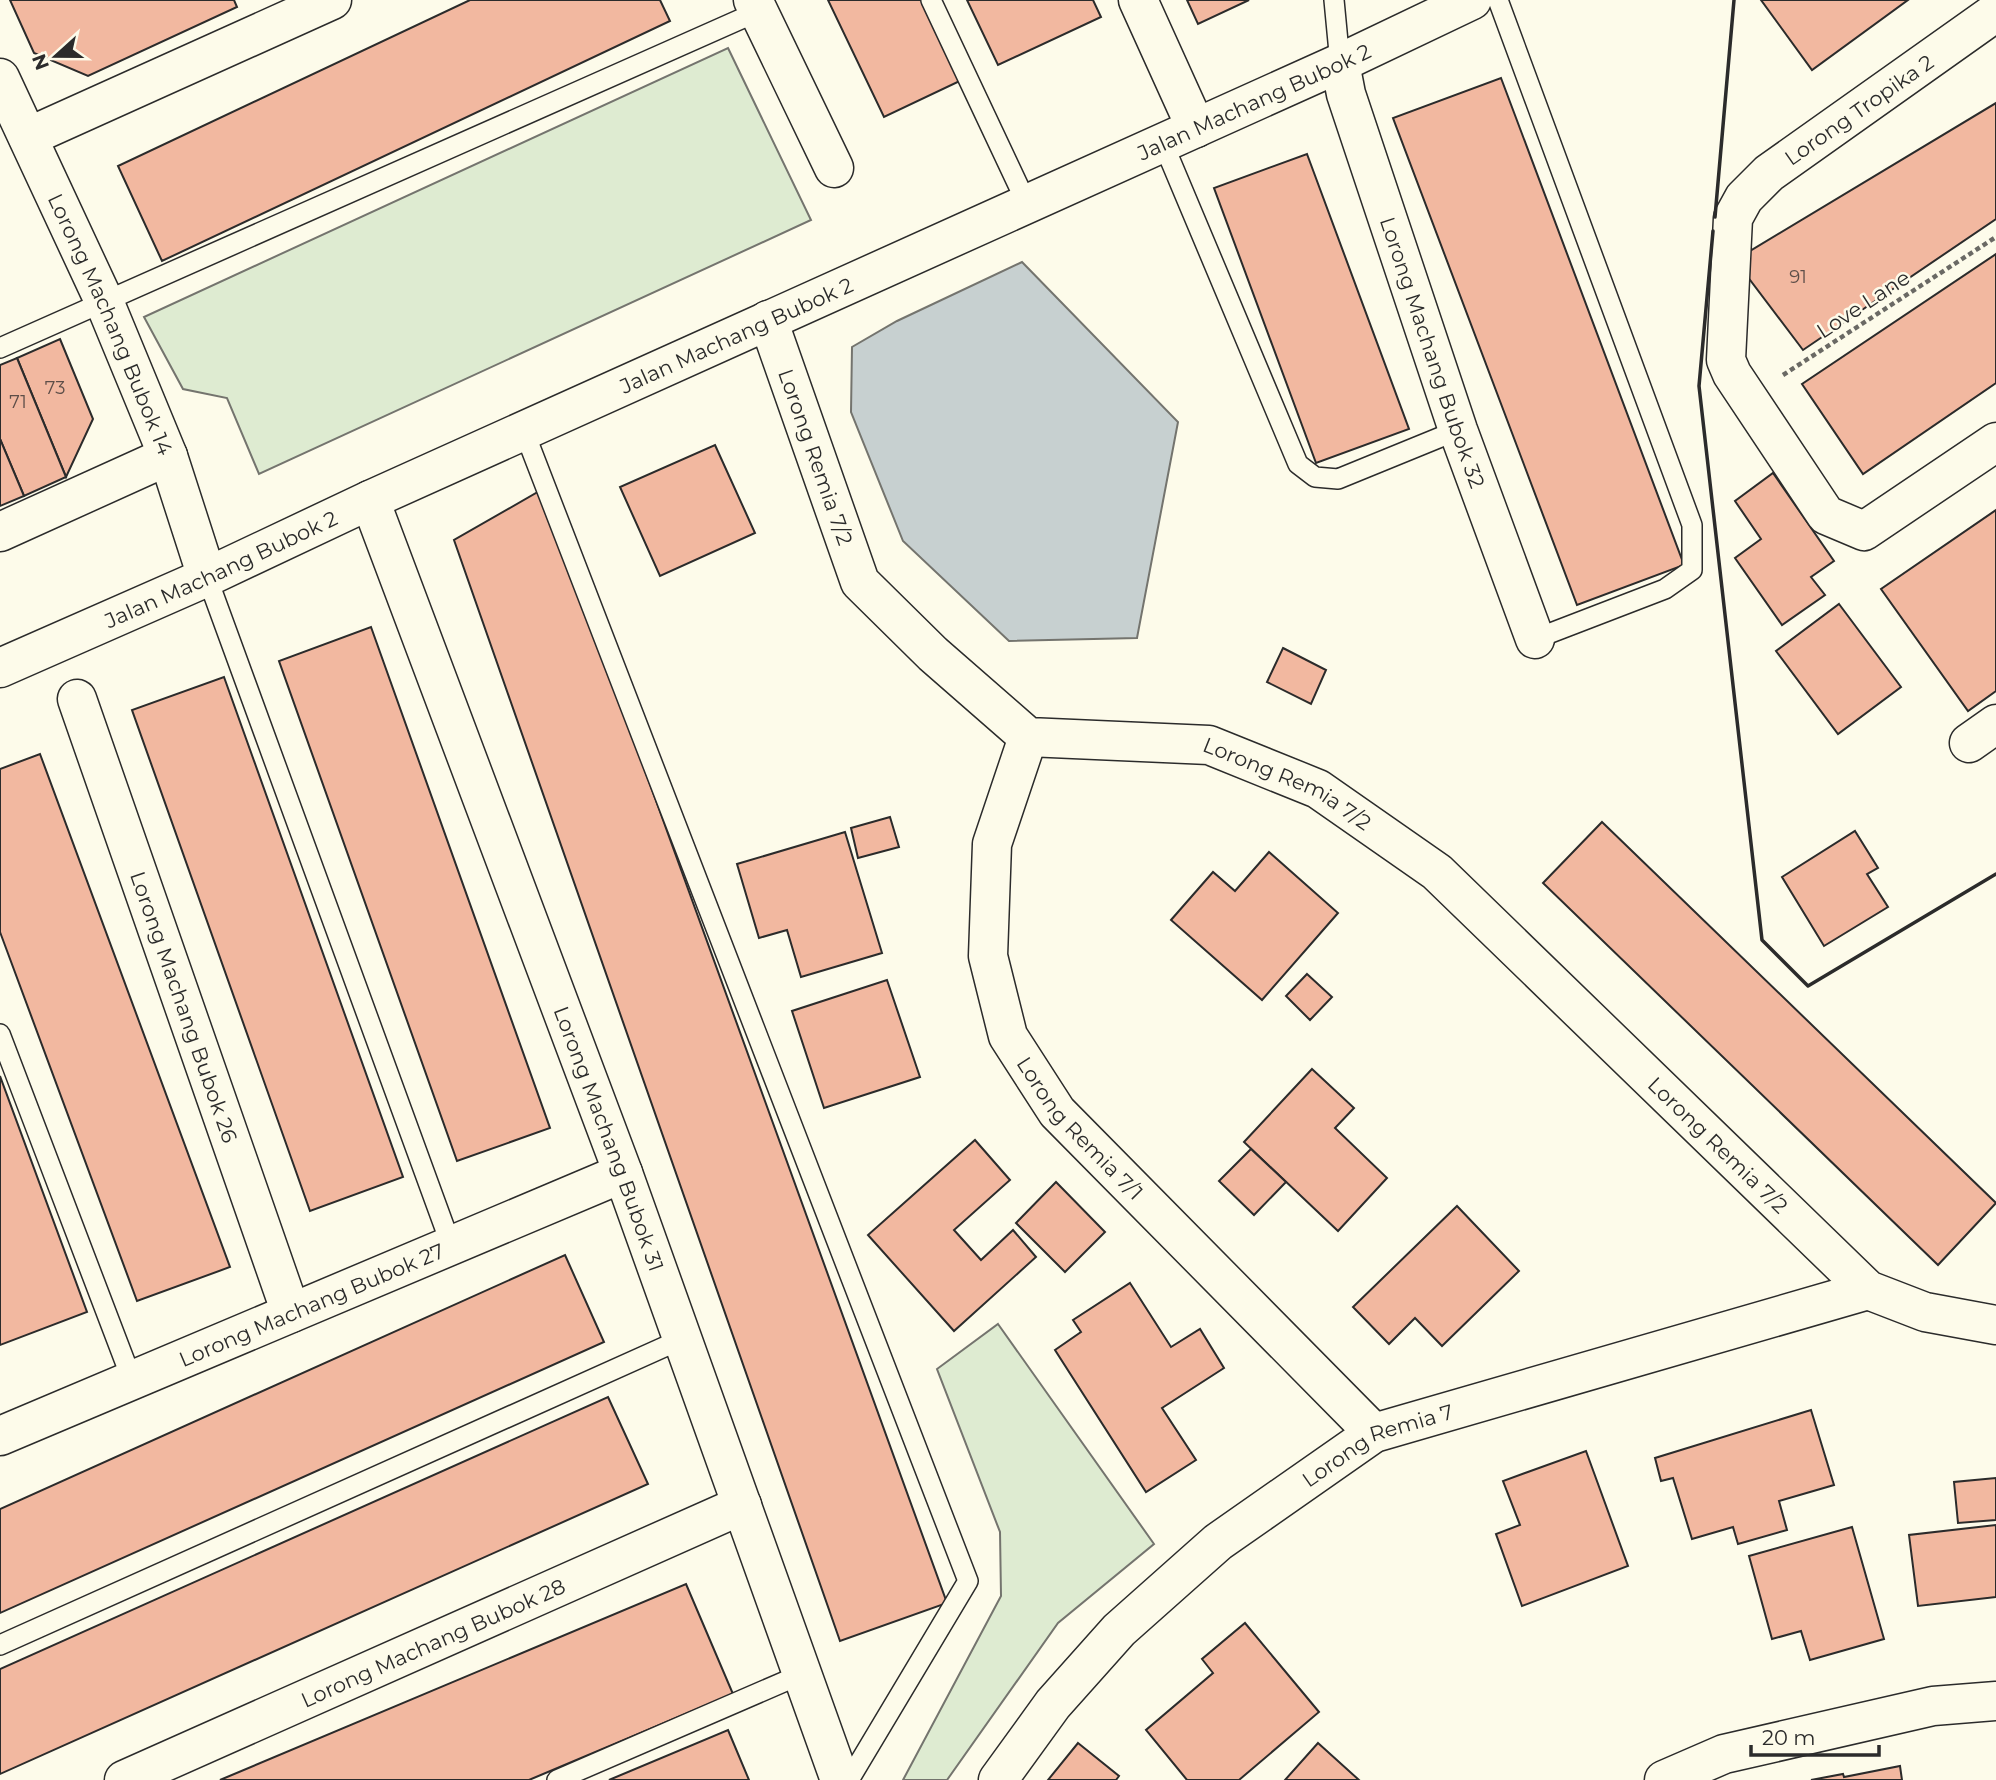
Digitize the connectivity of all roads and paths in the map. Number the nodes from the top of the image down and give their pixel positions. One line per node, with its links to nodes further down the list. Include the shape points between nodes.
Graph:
1 (332, 0): 12 (street)
2 (931, 0): 14 (lane)
3 (1138, 0): 11 (street)
4 (1334, 0): 9 (lane)
5 (1472, 0): 9 (street, Jalan Machang Bubok 2)
6 (1498, 0): 27 (lane, via 1692,525 1692,570 1665,589)
7 (756, 5): 13 (street); 16 (lane)
8 (1996, 12): 19 (street, Lorong Tropika 2, via 1769,173 1744,198 1733,218 1726,360)
9 (1340, 63): 11 (street, Jalan Machang Bubok 2); 20 (street, Lorong Machang Bubok 32, via 1346,94)
10 (0, 78): 12 (street, Lorong Machang Bubok 14)
11 (1180, 135): 14 (street, Jalan Machang Bubok 2); 20 (lane, via 1298,464 1315,477 1338,479)
12 (28, 137): 16 (street, Lorong Machang Bubok 14)
13 (834, 168)
14 (1027, 204): 17 (street, Jalan Machang Bubok 2)
15 (1996, 237): 19 (path, Love Lane)
16 (104, 301): 18 (lane); 23 (street, Lorong Machang Bubok 14)
17 (768, 320): 21 (street, Jalan Machang Bubok 2); 30 (street, Lorong Remia 7/2, via 860,582)
18 (0, 348)
19 (1748, 398): 22 (street, via 1826,515 1864,531)
20 (1458, 430): 27 (street, Lorong Machang Bubok 32)
21 (524, 431): 24 (street, Jalan Machang Bubok 2); 48 (lane, via 968,1581)
22 (1996, 442)
23 (168, 456): 25 (street); 26 (street, Lorong Machang Bubok 14)
24 (370, 500): 26 (street, Jalan Machang Bubok 2); 32 (street, Lorong Machang Bubok 31)
25 (0, 532)
26 (207, 577): 28 (street, Jalan Machang Bubok 2); 33 (lane)
27 (1535, 639)
28 (0, 668)
29 (77, 699): 35 (street, Lorong Machang Bubok 26)
30 (1028, 737): 34 (street, Lorong Remia 7/2, via 1209,745 1318,789 1437,872); 39 (street, Lorong Remia 7/1, via 992,844 988,956 1007,1035 1057,1112)
31 (0, 1034): 38 (lane)
32 (623, 1173): 33 (street, Lorong Machang Bubok 27); 37 (street, Lorong Machang Bubok 31)
33 (451, 1245): 35 (street, Lorong Machang Bubok 27)
34 (1868, 1290): 36 (street, via 1925,1312); 39 (street, Lorong Remia 7)
35 (291, 1313): 38 (street, Lorong Machang Bubok 27)
36 (1996, 1325)
37 (682, 1339): 41 (street, Lorong Machang Bubok 31); 42 (lane)
38 (132, 1380): 40 (street, Lorong Machang Bubok 27)
39 (1374, 1433): 49 (street, Lorong Remia 7, via 1218,1542 1119,1630 1053,1704)
40 (0, 1436)
41 (742, 1505): 43 (street, Lorong Machang Bubok 31); 45 (street, Lorong Machang Bubok 28)
42 (0, 1645)
43 (802, 1674): 46 (lane); 47 (street, Lorong Machang Bubok 31)
44 (1996, 1701): 50 (street, via 1933,1706 1724,1754)
45 (124, 1780)
46 (557, 1780)
47 (840, 1780)
48 (849, 1780)
49 (999, 1780)
50 (1664, 1780)

